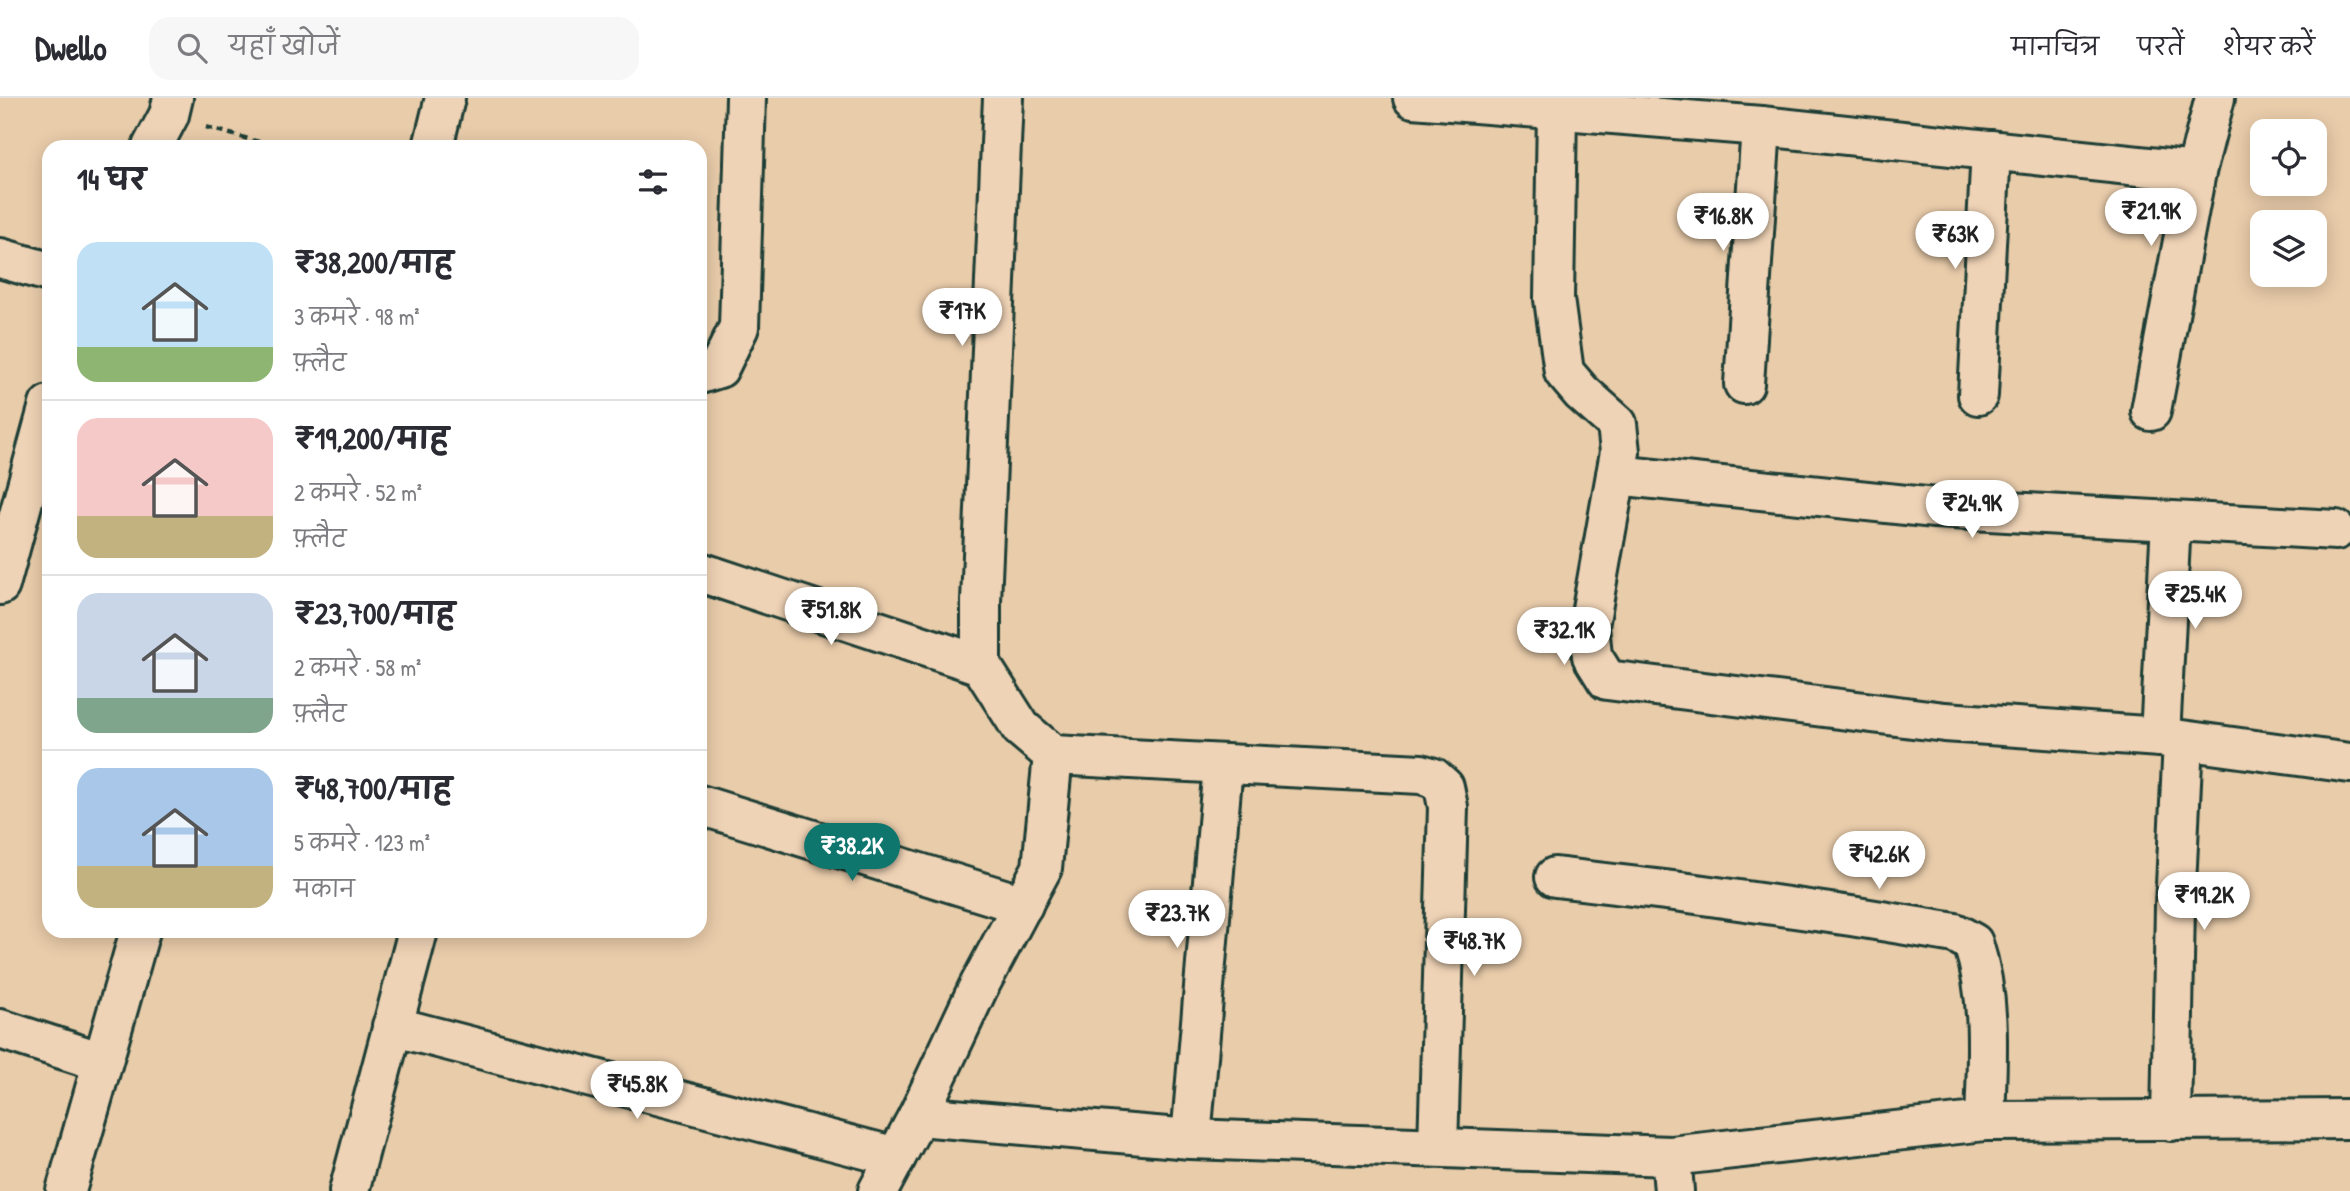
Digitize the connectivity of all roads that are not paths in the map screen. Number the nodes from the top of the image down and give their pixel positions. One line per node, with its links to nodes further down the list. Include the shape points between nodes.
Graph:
1 (445, 98): 9 (street)
2 (746, 98): 14 (street, via 739,327 719,368)
3 (1003, 98): 24 (street)
4 (2215, 98): 11 (street)
5 (1430, 99): 6 (street)
6 (1557, 109): 7 (street); 19 (street, via 1554,299 1564,372 1617,424 1620,452)
7 (1694, 109): 8 (street)
8 (1761, 126): 10 (street); 15 (street)
9 (435, 140)
10 (1991, 150): 11 (street); 16 (street)
11 (2196, 172): 17 (street)
12 (0, 258): 13 (street)
13 (42, 270)
14 (707, 372)
15 (1744, 384)
16 (1978, 396)
17 (2151, 411)
18 (42, 431): 23 (street)
19 (1616, 475): 20 (street, via 1935,508); 25 (street, via 1590,626 1592,656 1607,680 1945,722)
20 (2171, 521): 21 (street); 25 (street)
21 (2336, 530)
22 (707, 574): 24 (street)
23 (0, 585)
24 (981, 665): 26 (street, via 1021,727)
25 (2172, 739): 27 (street); 40 (street)
26 (1053, 755): 28 (street); 31 (street, via 1042,868)
27 (2350, 763)
28 (1223, 765): 41 (street); 42 (street, via 1420,774 1444,787 1448,807)
29 (707, 807): 31 (street)
30 (1555, 877): 39 (street, via 1851,916 1955,933 1973,943 1982,970 1987,1026)
31 (1023, 905): 37 (street)
32 (137, 938): 36 (street)
33 (416, 938): 34 (street)
34 (393, 1026): 43 (street); 46 (street)
35 (0, 1030): 36 (street)
36 (102, 1062): 45 (street)
37 (918, 1116): 41 (street); 43 (street)
38 (2350, 1119): 40 (street)
39 (1985, 1121): 40 (street); 44 (street)
40 (2171, 1121)
41 (1191, 1139): 42 (street)
42 (1438, 1147): 44 (street)
43 (896, 1157): 47 (street)
44 (1672, 1174)
45 (66, 1191)
46 (349, 1191)
47 (878, 1191)

